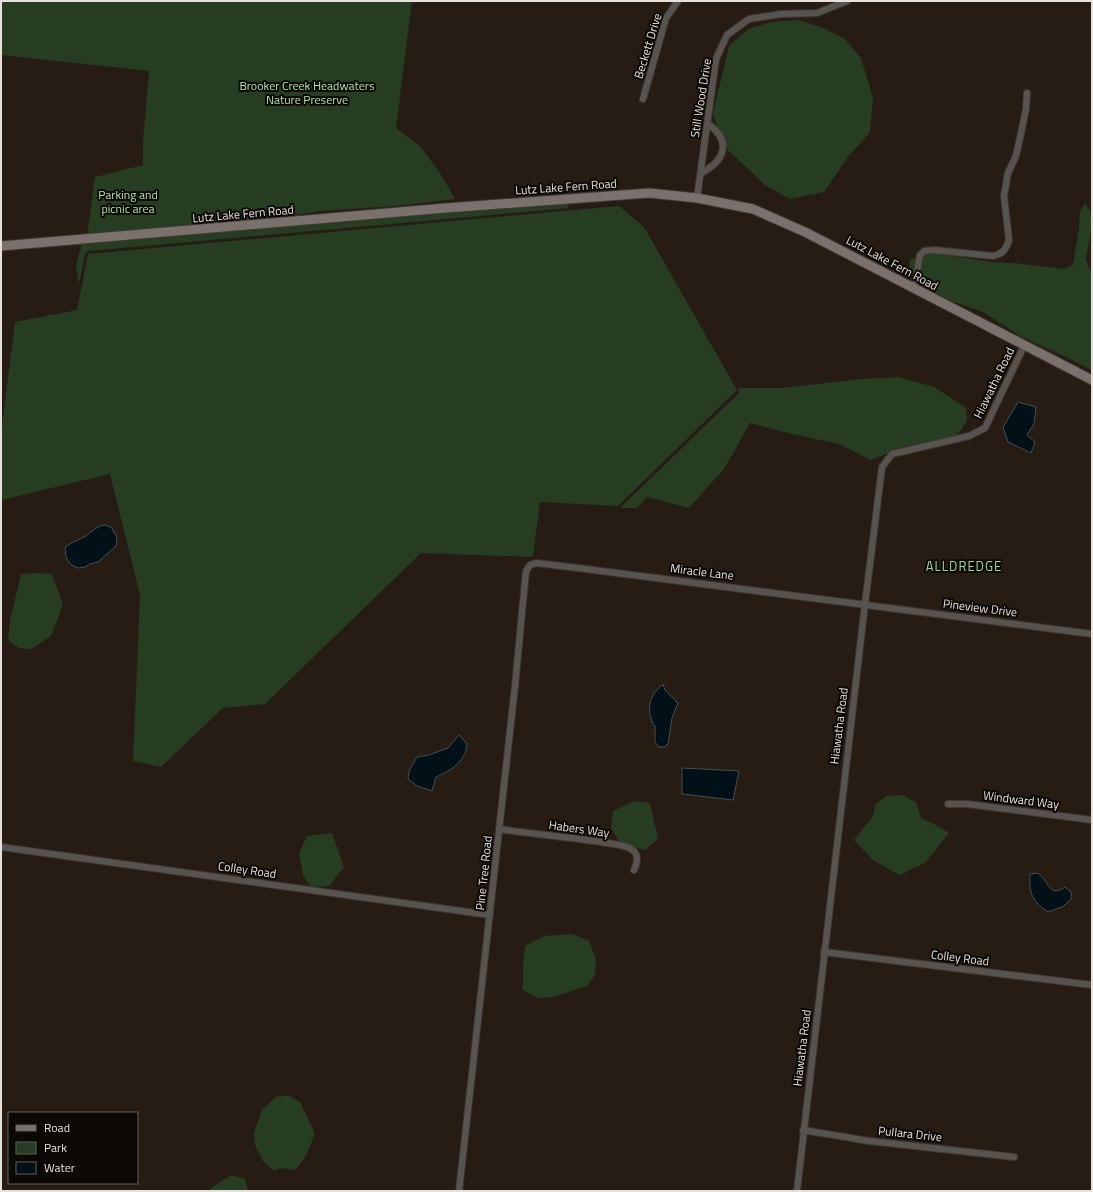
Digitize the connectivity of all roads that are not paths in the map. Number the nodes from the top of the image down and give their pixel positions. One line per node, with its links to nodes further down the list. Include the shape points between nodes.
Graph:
1 (678, 1): 4 (street, Beckett Drive, via 666,18)
2 (845, 2): 5 (street, Still Wood Drive, via 817,13 781,14 749,19 727,35 716,59)
3 (1027, 93): 9 (street, via 1016,156 1008,173 1004,196 1009,240 1007,247 1000,255 993,256 924,251 920,255)
4 (643, 100)
5 (708, 124): 6 (street, Still Wood Drive); 6 (street, via 716,129 721,137 723,148 716,162)
6 (701, 173): 7 (street, Still Wood Drive)
7 (697, 198): 8 (main road, Lutz Lake Fern Road, via 650,193); 9 (main road, Lutz Lake Fern Road, via 753,209 812,235)
8 (1, 246)
9 (914, 288): 10 (main road, Lutz Lake Fern Road)
10 (1024, 346): 11 (main road, Lutz Lake Fern Road); 13 (street, Hiawatha Road, via 985,428 969,436 892,454 882,467)
11 (1092, 380)
12 (536, 563): 13 (street, Miracle Lane); 17 (street, Pine Tree Road, via 530,565 526,571)
13 (865, 604): 14 (street, Pineview Drive); 21 (street, Hiawatha Road)
14 (1092, 634)
15 (948, 804): 16 (street, Windward Way, via 967,804)
16 (1092, 820)
17 (500, 829): 19 (street, Habers Way, via 626,847 637,854); 20 (street, Pine Tree Road)
18 (1, 848): 20 (street, Colley Road)
19 (634, 870)
20 (490, 915): 25 (street, Pine Tree Road)
21 (824, 952): 22 (street, Colley Road); 23 (street, Hiawatha Road)
22 (1092, 985)
23 (803, 1130): 24 (street, Pullara Drive, via 870,1141); 26 (street, Hiawatha Road)
24 (1014, 1157)
25 (459, 1191)
26 (797, 1191)

